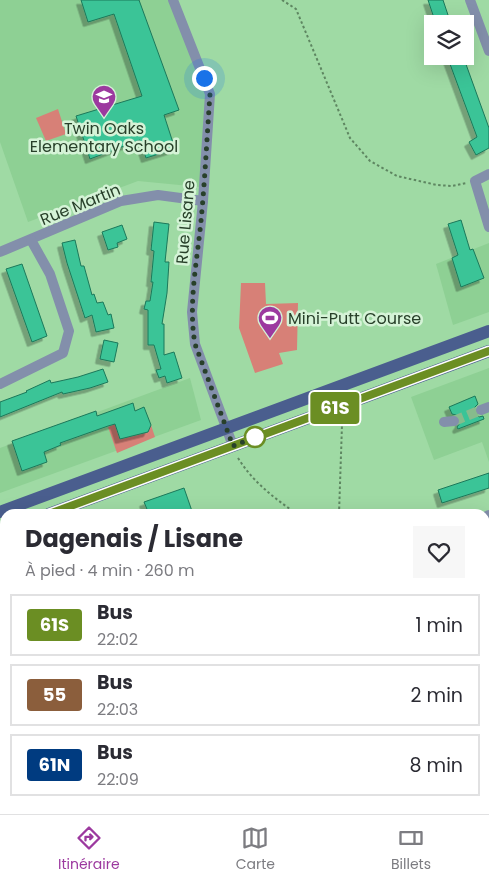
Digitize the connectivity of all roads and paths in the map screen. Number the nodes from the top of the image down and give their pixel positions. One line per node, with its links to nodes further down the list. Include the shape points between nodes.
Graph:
1 (173, 0): 7 (street, Rue Lisane, via 210,94)
2 (282, 0): 6 (path, via 296,9 350,138 370,161 397,176 437,185 452,186)
3 (470, 0): 4 (street)
4 (489, 51)
5 (489, 174): 6 (street)
6 (475, 181): 8 (street)
7 (203, 201): 9 (street, Rue Martin, via 158,195 121,201); 15 (street, Rue Lisane, via 193,330 195,344)
8 (489, 228)
9 (31, 240): 10 (street, Rue Martin); 13 (street, via 50,274 69,331 62,353)
10 (0, 252)
11 (489, 331): 15 (main road)
12 (489, 351): 16 (main road)
13 (0, 384)
14 (341, 420): 21 (path)
15 (226, 428): 16 (street, Rue Lisane); 18 (main road)
16 (233, 446): 19 (main road)
17 (238, 458): 20 (path, via 258,484)
18 (8, 509)
19 (63, 509)
20 (290, 509)
21 (339, 509)

